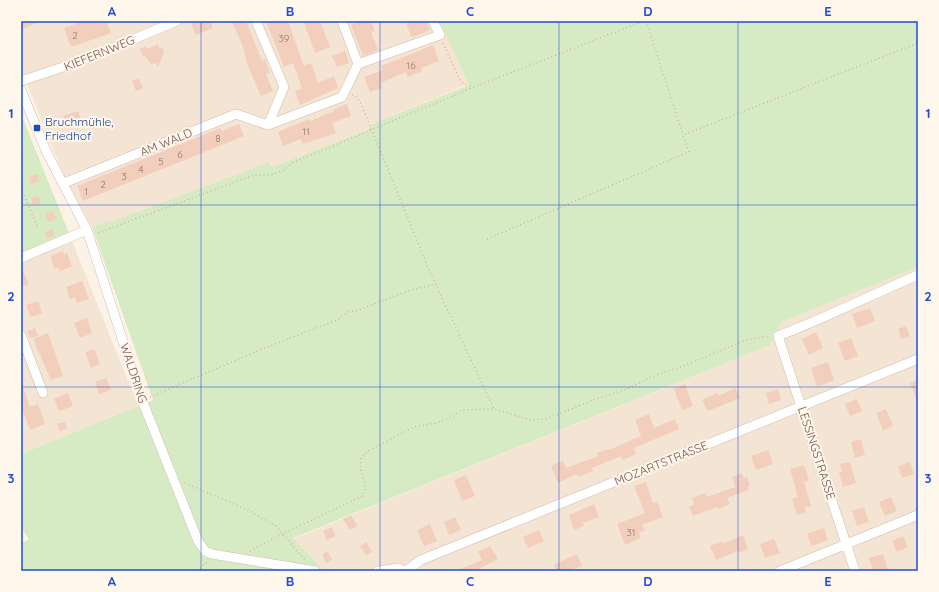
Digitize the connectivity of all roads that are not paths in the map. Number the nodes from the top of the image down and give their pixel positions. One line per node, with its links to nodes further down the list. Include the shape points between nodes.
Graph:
1 (177, 21): 6 (street, KIEFERNWEG, via 81,61)
2 (256, 21): 8 (street, via 284,87)
3 (342, 21): 5 (street)
4 (433, 21): 5 (street, via 440,35)
5 (358, 64): 8 (street, via 342,97)
6 (21, 81)
7 (21, 90): 9 (street, WALDRING, via 47,153)
8 (268, 125): 9 (street, AM WALD, via 236,114)
9 (64, 183): 10 (street, WALDRING)
10 (87, 230): 11 (street); 19 (street, WALDRING, via 142,400 198,541 205,551 212,554)
11 (21, 258)
12 (918, 275): 16 (street, LESSINGSTRASSE, via 820,321 778,336)
13 (21, 335): 15 (street)
14 (918, 359): 16 (street, MOZARTSTRASSE)
15 (43, 393)
16 (802, 406): 18 (street, LESSINGSTRASSE); 21 (street, MOZARTSTRASSE, via 421,560)
17 (918, 515): 18 (street)
18 (846, 544): 22 (street); 23 (street, LESSINGSTRASSE)
19 (315, 571)
20 (378, 571): 21 (street, via 399,568)
21 (405, 571)
22 (780, 571)
23 (855, 571)

